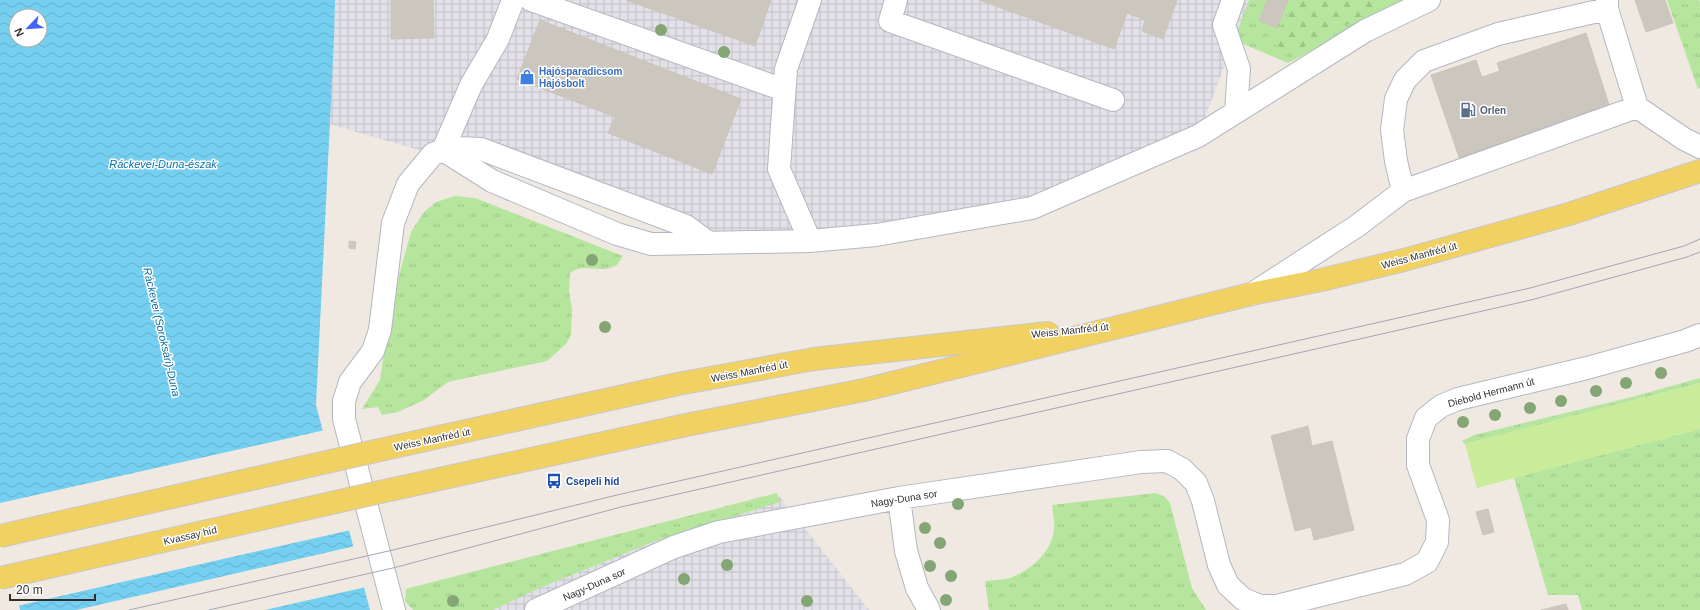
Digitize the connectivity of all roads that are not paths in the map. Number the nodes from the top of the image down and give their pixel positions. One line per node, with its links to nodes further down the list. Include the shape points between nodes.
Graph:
1 (513, 0): 13 (lane, via 498,39 471,85)
2 (531, 0): 8 (lane)
3 (810, 0): 8 (lane, via 786,69)
4 (896, 0): 9 (lane, via 890,21)
5 (1233, 0): 11 (lane, via 1224,25 1239,70)
6 (1429, 0): 11 (lane, via 1365,31)
7 (1607, 4): 10 (lane); 15 (lane, via 1498,34 1424,61 1405,80 1396,99 1392,130)
8 (784, 90): 16 (lane, via 779,169)
9 (1113, 100)
10 (1637, 107): 12 (lane); 15 (lane)
11 (1236, 112): 16 (lane, via 1198,136 1032,208 876,235)
12 (1700, 147)
13 (443, 150): 17 (lane, via 481,149 686,226); 17 (lane, via 492,181 617,234 651,244); 26 (lane, via 433,154 408,184 392,223 380,330 373,350 350,382 344,401 344,419)
14 (1700, 171): 18 (main road, Weiss Manfréd út, via 1570,214 1404,260)
15 (1403, 191): 18 (lane, via 1357,226)
16 (810, 241): 17 (lane)
17 (709, 243)
18 (1251, 294): 19 (main road, Weiss Manfréd út)
19 (1133, 323): 21 (main road, Weiss Manfréd út, via 864,390 678,427); 23 (main road, Weiss Manfréd út, bridge, via 814,359 678,384)
20 (1700, 335): 24 (lane, Diebold Hermann út, via 1602,364 1458,399 1441,406 1426,418 1418,439 1418,465 1438,520 1437,542 1427,562 1405,574 1277,606 1260,606 1244,599 1228,585)
21 (380, 492): 25 (main road, Kvassay híd, bridge)
22 (899, 498): 24 (lane, Nagy-Duna sor, via 1141,462 1167,461 1182,469 1196,483); 27 (lane, Nagy-Duna sor, via 719,532 674,547); 28 (lane, via 906,551 917,588)
23 (0, 536)
24 (1219, 565)
25 (0, 578)
26 (394, 610)
27 (536, 610)
28 (929, 610)

